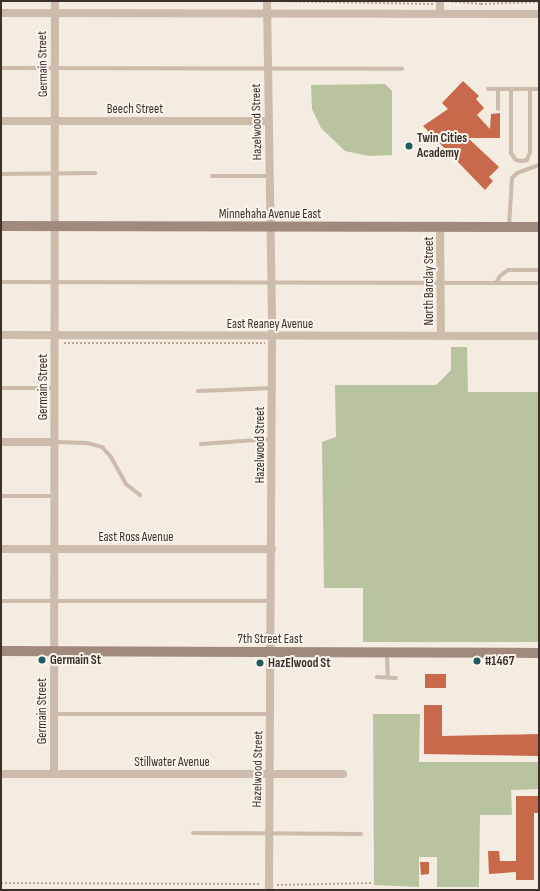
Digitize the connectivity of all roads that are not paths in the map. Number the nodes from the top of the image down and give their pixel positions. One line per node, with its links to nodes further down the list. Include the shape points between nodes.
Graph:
1 (55, 1): 5 (street, Germain Street)
2 (267, 1): 6 (street, Hazelwood Street)
3 (437, 2): 7 (street)
4 (1, 13): 5 (street)
5 (55, 13): 6 (street); 10 (street, Germain Street)
6 (267, 14): 7 (street); 11 (street, Hazelwood Street)
7 (440, 14): 8 (street)
8 (539, 14)
9 (1, 68): 10 (lane)
10 (56, 68): 11 (lane); 20 (street, Germain Street)
11 (268, 68): 12 (lane); 21 (street, Hazelwood Street)
12 (402, 69)
13 (488, 89): 14 (lane)
14 (498, 89): 15 (lane); 18 (lane)
15 (511, 89): 16 (lane); 16 (lane, via 511,154 516,160 521,161 526,160 530,152)
16 (530, 89): 17 (lane)
17 (539, 89)
18 (498, 109)
19 (1, 121): 20 (street, Beech Street)
20 (56, 121): 21 (street, Beech Street); 25 (street, Germain Street)
21 (269, 121): 27 (street, Hazelwood Street)
22 (539, 165): 32 (lane, via 517,173 512,178)
23 (95, 173): 25 (lane)
24 (1, 174): 25 (lane)
25 (56, 174): 29 (street, Germain Street)
26 (212, 176): 27 (lane)
27 (269, 176): 31 (street, Hazelwood Street)
28 (1, 226): 29 (main road, Minnehaha Avenue East)
29 (56, 226): 31 (main road, Minnehaha Avenue East); 36 (street, Germain Street)
30 (440, 226): 31 (main road, Minnehaha Avenue East); 32 (main road, Minnehaha Avenue East); 38 (street, North Barclay Street)
31 (270, 227): 37 (street, Hazelwood Street)
32 (509, 227): 33 (main road, Minnehaha Avenue East)
33 (539, 227)
34 (539, 270): 39 (lane, via 508,270)
35 (1, 282): 36 (lane)
36 (55, 283): 37 (lane); 42 (street, Germain Street)
37 (270, 283): 38 (lane); 44 (street, Hazelwood Street)
38 (441, 283): 39 (lane); 43 (street, North Barclay Street)
39 (496, 283): 40 (lane)
40 (539, 283)
41 (1, 335): 42 (street, East Reaney Avenue)
42 (55, 335): 44 (street, East Reaney Avenue); 47 (street, Germain Street)
43 (441, 335): 44 (street, East Reaney Avenue); 45 (street, East Reaney Avenue)
44 (272, 336): 48 (street, Hazelwood Street)
45 (539, 336)
46 (1, 388): 47 (lane)
47 (55, 388): 52 (street, Germain Street)
48 (272, 388): 49 (lane); 50 (street, Hazelwood Street)
49 (198, 391)
50 (272, 439): 53 (lane); 59 (street, Hazelwood Street)
51 (1, 442): 52 (street)
52 (55, 442): 54 (lane, via 87,443 102,447 111,457 126,484); 56 (street, Germain Street)
53 (201, 444)
54 (140, 495)
55 (1, 496): 56 (lane)
56 (55, 496): 58 (street, Germain Street)
57 (1, 549): 58 (street, East Ross Avenue)
58 (55, 549): 59 (street, East Ross Avenue); 62 (street, Germain Street)
59 (272, 549): 61 (street, Hazelwood Street)
60 (1, 601): 62 (lane)
61 (271, 601): 62 (lane); 65 (street, Hazelwood Street)
62 (55, 602): 64 (street, Germain Street)
63 (1, 651): 64 (main road, 7th Street East)
64 (54, 651): 65 (main road, 7th Street East); 71 (street, Germain Street)
65 (272, 652): 66 (main road, 7th Street East); 72 (street, Hazelwood Street)
66 (387, 652): 67 (main road, 7th Street East); 69 (lane)
67 (539, 653)
68 (377, 677): 69 (lane)
69 (388, 677): 70 (lane)
70 (396, 678)
71 (54, 714): 72 (lane); 74 (street, Germain Street)
72 (272, 714): 75 (street, Hazelwood Street)
73 (1, 774): 74 (street, Stillwater Avenue)
74 (54, 774): 75 (street, Stillwater Avenue)
75 (270, 774): 76 (street, Stillwater Avenue); 78 (street, Hazelwood Street)
76 (343, 774)
77 (193, 833): 78 (lane)
78 (269, 833): 79 (lane); 80 (street, Hazelwood Street)
79 (361, 834)
80 (266, 888)

